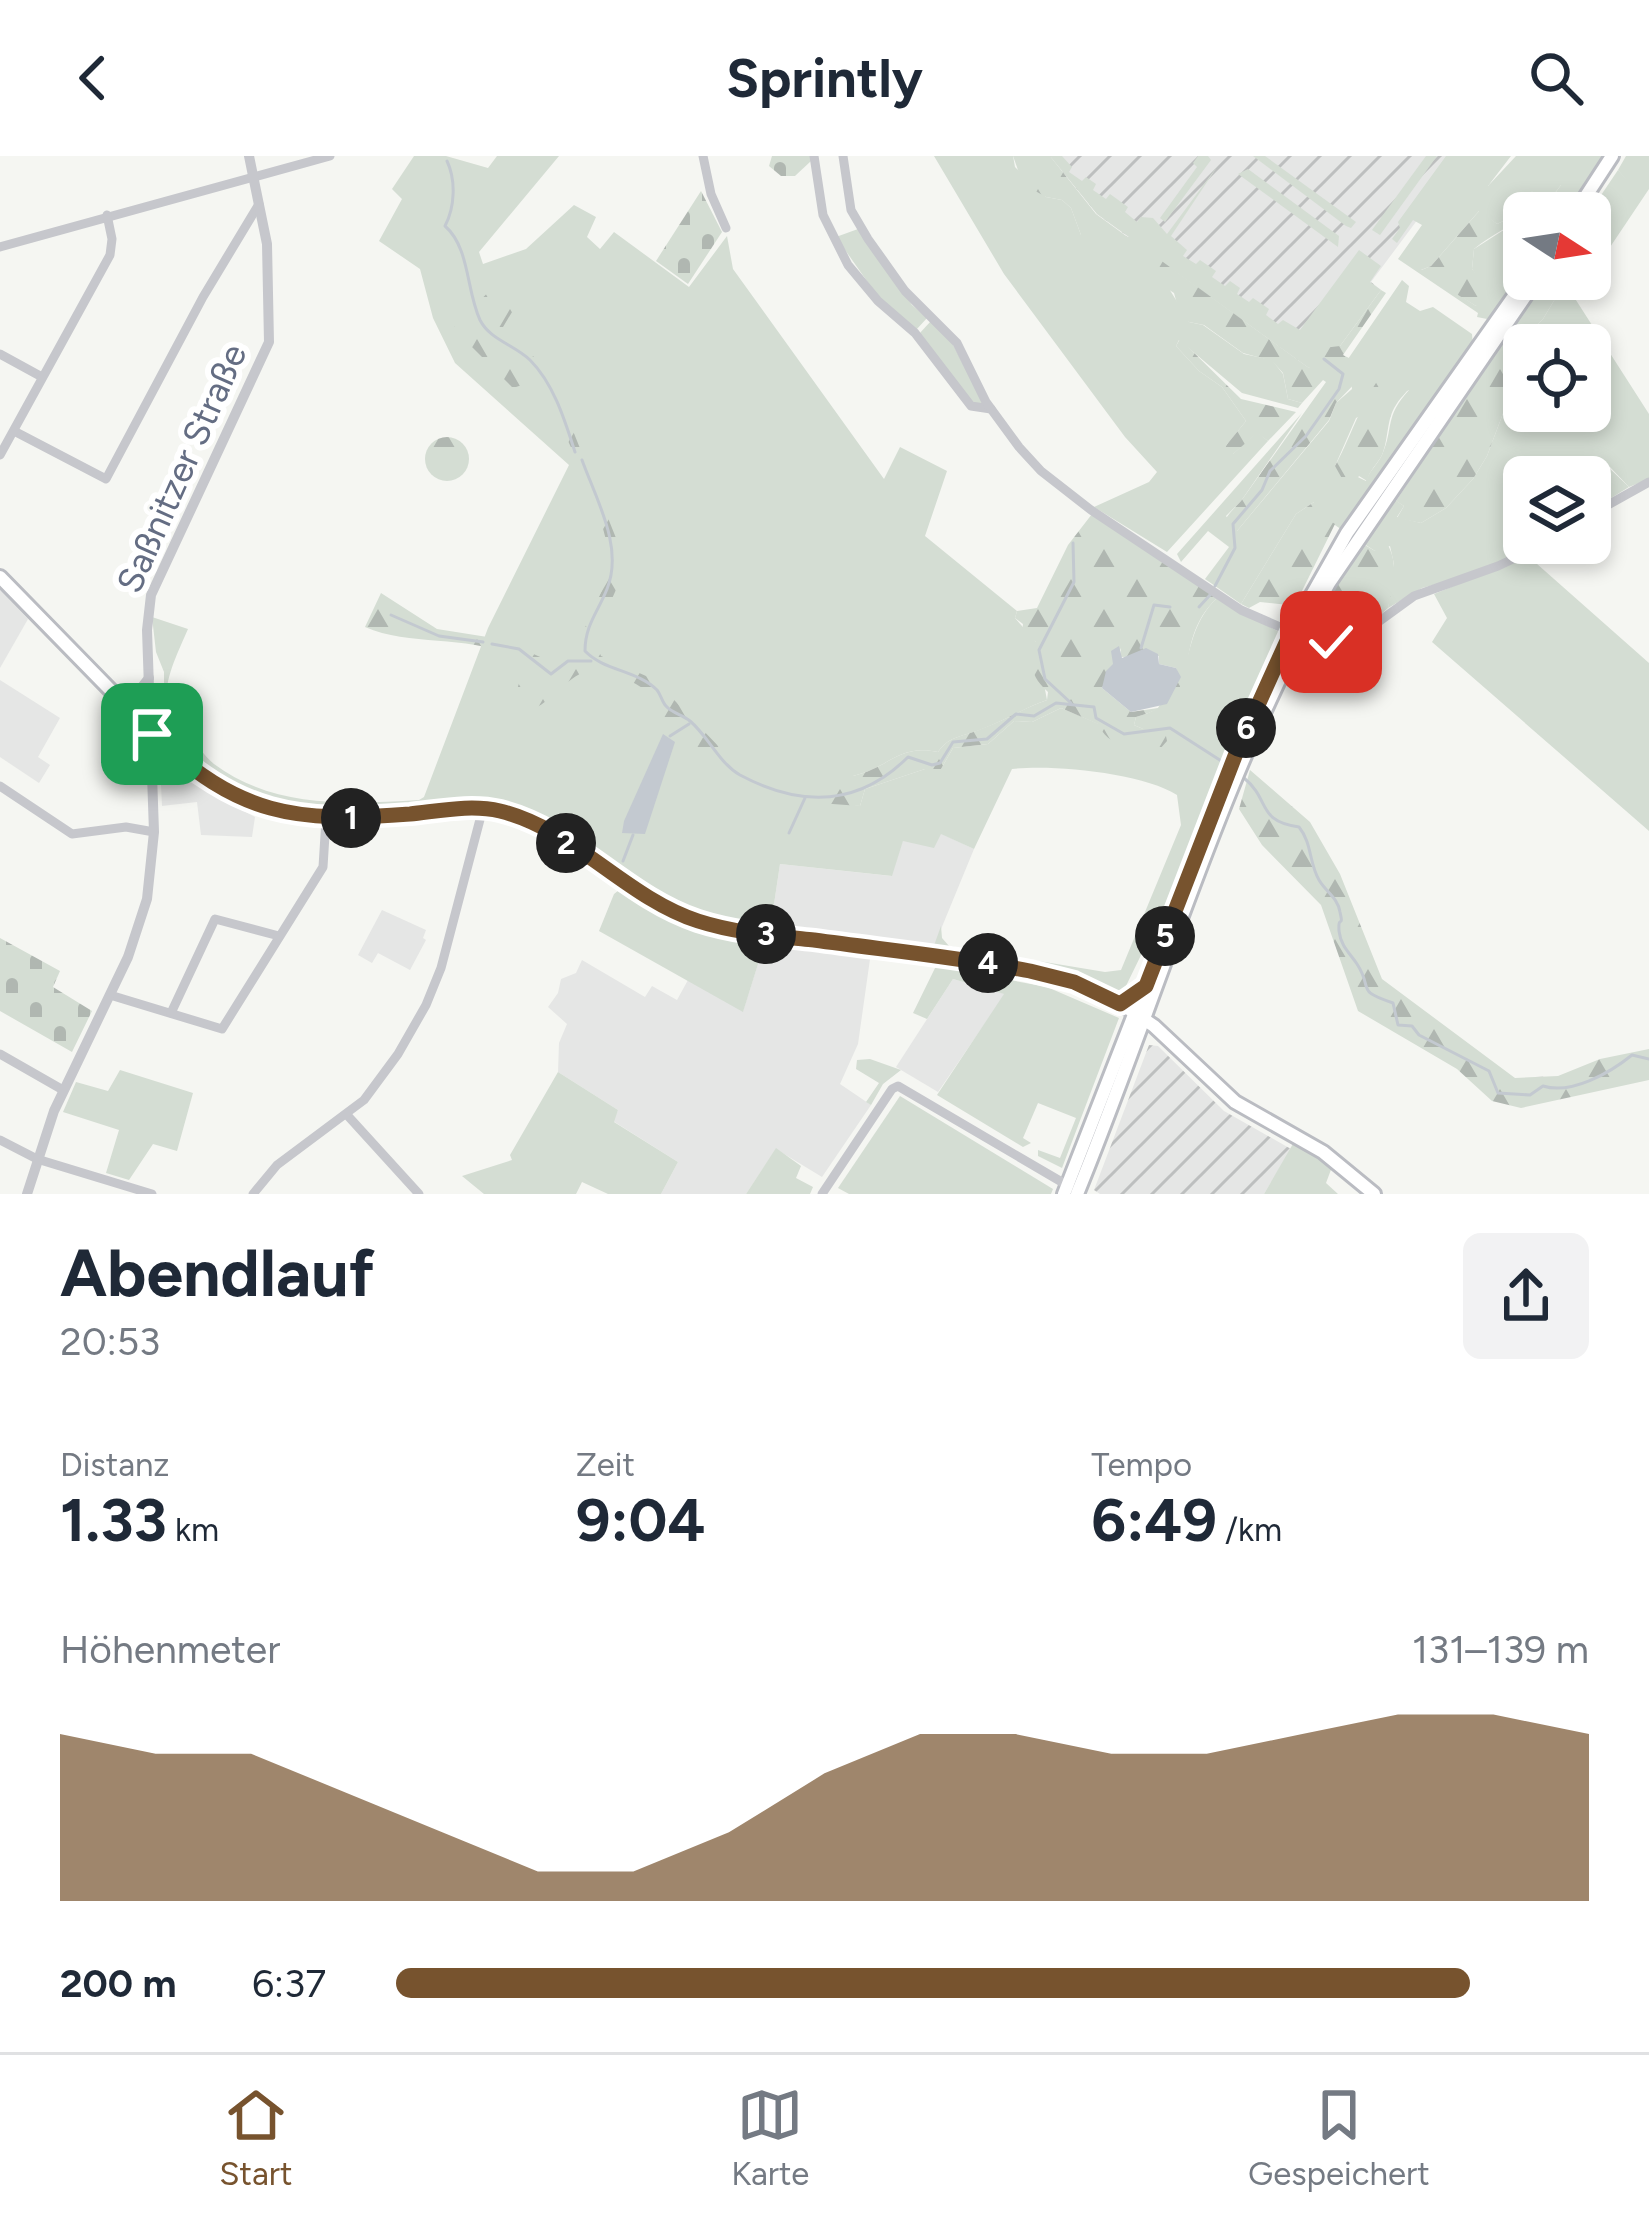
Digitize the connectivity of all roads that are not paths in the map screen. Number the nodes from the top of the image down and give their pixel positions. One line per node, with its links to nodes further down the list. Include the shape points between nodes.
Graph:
1 (249, 156): 7 (street, Saßnitzer Straße)
2 (330, 156): 7 (street)
3 (703, 156): 12 (street)
4 (814, 156): 13 (street)
5 (843, 156): 11 (street)
6 (1615, 156): 8 (main road)
7 (254, 178): 9 (street, Saßnitzer Straße); 10 (street)
8 (1592, 192)
9 (259, 204): 22 (street, via 106,478); 29 (street, Saßnitzer Straße, via 269,342 155,583 147,618)
10 (106, 215): 14 (street); 20 (street, via 110,255)
11 (859, 223): 13 (street); 17 (street, via 904,291)
12 (726, 228)
13 (831, 234): 18 (street, via 858,278)
14 (0, 247)
15 (1511, 300): 28 (main road, via 1357,518)
16 (1523, 300): 28 (main road)
17 (932, 316): 18 (street); 21 (street, via 957,343)
18 (915, 333): 21 (street, via 971,406)
19 (0, 354): 20 (street)
20 (42, 377): 22 (street)
21 (991, 409): 28 (street, via 1041,471 1096,513 1241,610)
22 (14, 431): 23 (street)
23 (0, 455)
24 (1649, 482): 25 (street)
25 (1611, 503)
26 (1503, 564): 28 (street, via 1414,596 1363,633 1331,642)
27 (0, 577): 30 (main road)
28 (1295, 634): 39 (main road, via 1235,756); 43 (main road)
29 (151, 676): 30 (street, via 140,692); 31 (street, Saßnitzer Straße)
30 (118, 700): 31 (main road)
31 (152, 734): 32 (main road); 33 (street, Saßnitzer Straße)
32 (184, 763): 33 (street); 36 (main road, via 261,807)
33 (154, 780): 37 (street, Saßnitzer Straße)
34 (0, 786): 37 (street, via 72,834)
35 (483, 808): 36 (main road); 41 (main road, via 544,828 694,920 1030,971); 46 (street, via 426,1005)
36 (326, 819): 38 (street, via 323,868)
37 (154, 832): 40 (street, Saßnitzer Straße, via 143,914)
38 (279, 936): 42 (street, via 222,1028); 42 (street, via 214,919)
39 (1146, 986): 41 (main road); 43 (main road)
40 (110, 994): 42 (street); 45 (street, Saßnitzer Straße)
41 (1120, 1004): 43 (main road)
42 (171, 1013)
43 (1140, 1016): 49 (main road); 55 (main road, via 1235,1102 1323,1152)
44 (0, 1054): 45 (street)
45 (63, 1090): 48 (street, Saßnitzer Straße)
46 (348, 1116): 53 (street, via 278,1165); 54 (street)
47 (0, 1140): 48 (street)
48 (37, 1160): 51 (street, Saßnitzer Straße); 52 (street)
49 (1074, 1192): 50 (street, via 907,1088 892,1089)
50 (824, 1193)
51 (27, 1194)
52 (152, 1194)
53 (253, 1194)
54 (419, 1194)
55 (1374, 1194)

